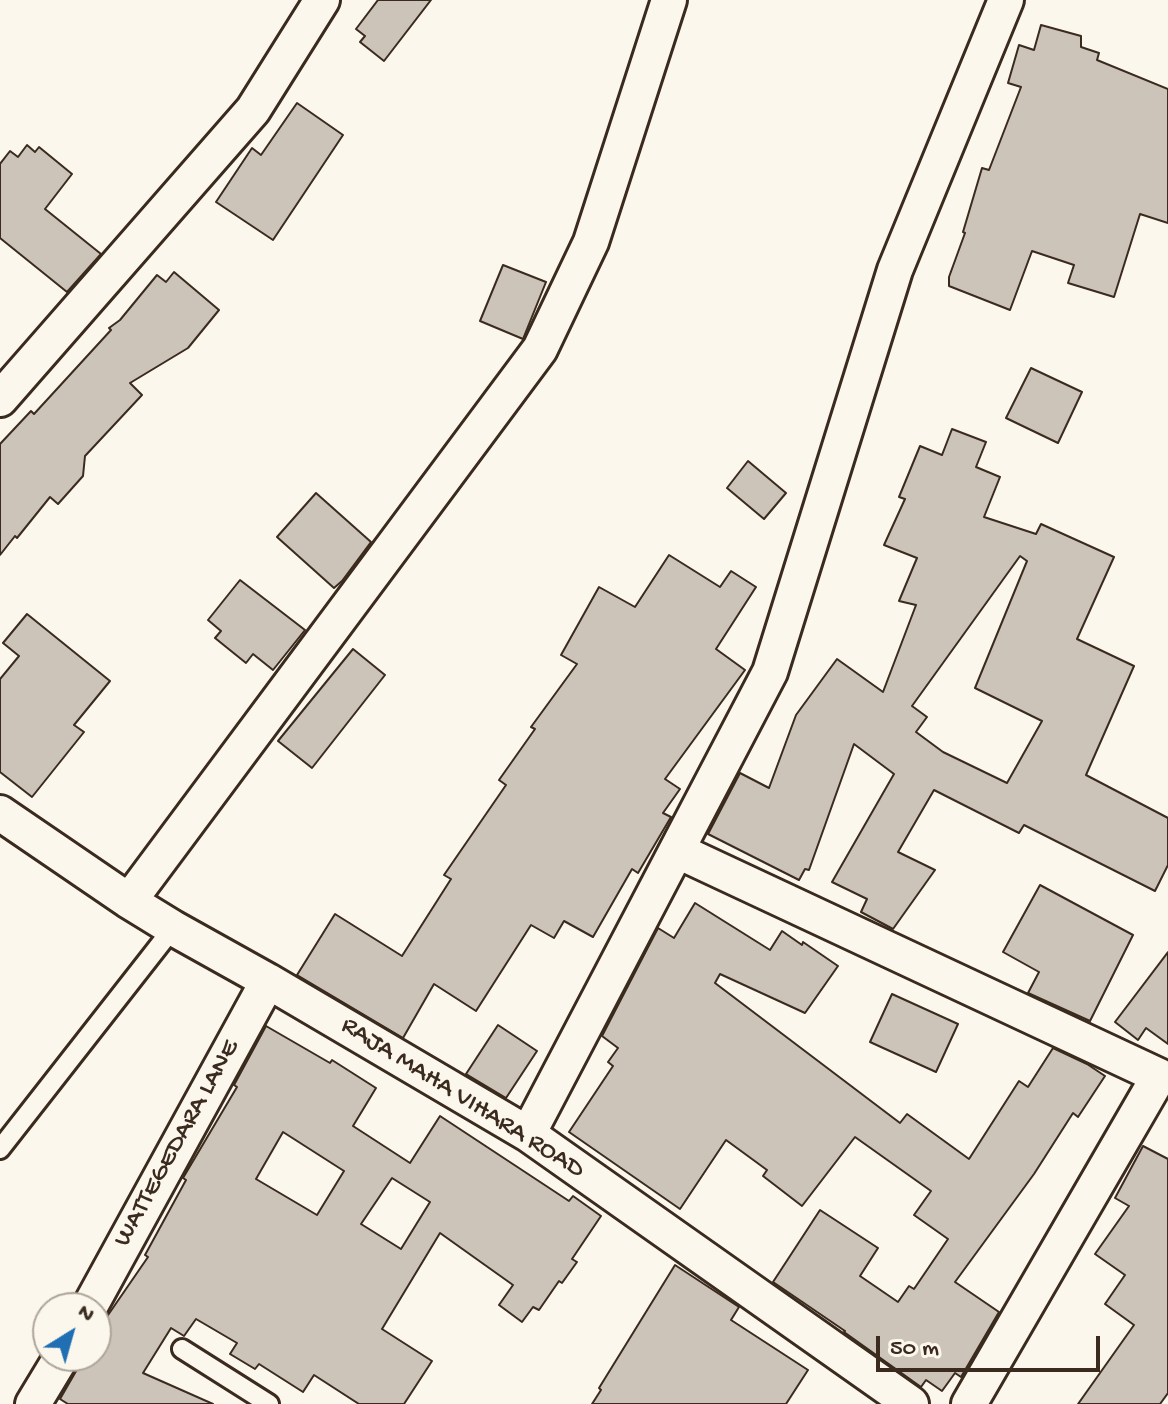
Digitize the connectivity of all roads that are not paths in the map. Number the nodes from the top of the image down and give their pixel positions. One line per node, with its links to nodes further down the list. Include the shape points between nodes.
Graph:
1 (322, 0): 4 (street, via 253,110)
2 (669, 0): 7 (street, via 591,242 540,349)
3 (1006, 0): 6 (street, via 895,270 770,672)
4 (0, 399)
5 (0, 813): 7 (street, RAJA MAHA VIHARA ROAD)
6 (678, 851): 10 (street); 18 (street, via 1159,1076)
7 (129, 901): 8 (street, RAJA MAHA VIHARA ROAD)
8 (173, 928): 9 (street, RAJA MAHA VIHARA ROAD); 11 (lane)
9 (268, 981): 10 (street, RAJA MAHA VIHARA ROAD); 12 (street, WATTEGEDARA LANE)
10 (528, 1134): 17 (street, RAJA MAHA VIHARA ROAD)
11 (0, 1149)
12 (98, 1292)
13 (182, 1349): 16 (lane)
14 (52, 1372): 15 (street)
15 (33, 1404)
16 (269, 1404)
17 (911, 1404)
18 (969, 1404)

